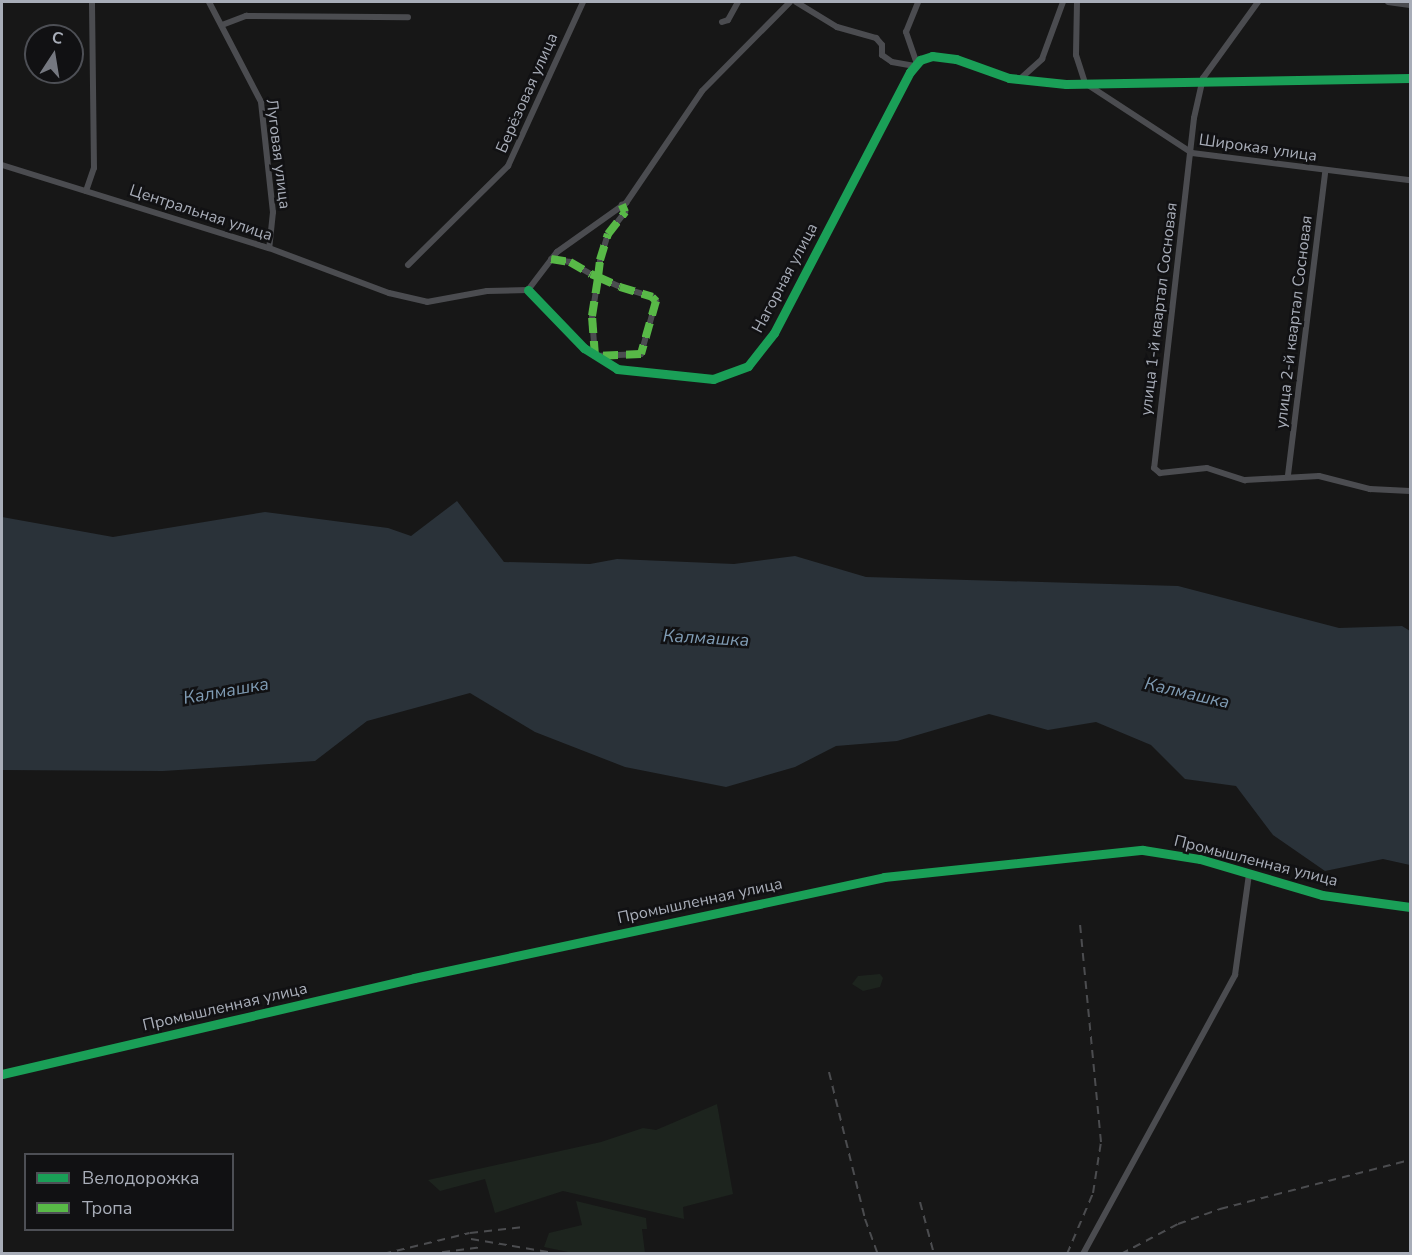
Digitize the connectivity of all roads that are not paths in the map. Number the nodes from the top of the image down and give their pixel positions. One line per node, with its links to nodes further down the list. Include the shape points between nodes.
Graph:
1 (92, 2): 25 (street, via 94,168)
2 (209, 2): 15 (street, Луговая улица)
3 (583, 2): 29 (street, Берёзовая улица, via 508,166)
4 (738, 2): 14 (street, via 728,20)
5 (790, 2): 26 (street, via 702,91)
6 (796, 2): 16 (street, via 837,27 876,38 882,45 882,55 892,62)
7 (918, 2): 16 (street, via 906,32)
8 (1064, 2): 19 (street, via 1042,59)
9 (1077, 2): 20 (street, via 1076,55)
10 (1258, 2): 17 (street)
11 (1388, 2): 12 (street)
12 (1410, 5)
13 (408, 17): 15 (street, via 246,16)
14 (722, 22)
15 (222, 25): 27 (street, Луговая улица, via 261,102 273,212)
16 (914, 67): 19 (street, via 932,56 945,57); 32 (street, Нагорная улица, via 774,333 748,366 713,379 690,379 617,369)
17 (1203, 78): 18 (street); 20 (street); 21 (street, улица 1-й квартал Сосновая)
18 (1410, 78)
19 (1019, 80): 20 (street)
20 (1085, 83): 21 (street, Широкая улица)
21 (1192, 153): 23 (street, Широкая улица); 33 (street, улица 1-й квартал Сосновая, via 1154,468 1160,473 1207,468 1245,480 1272,480)
22 (2, 165): 25 (street, Центральная улица)
23 (1325, 172): 24 (street, Широкая улица); 33 (street, улица 2-й квартал Сосновая)
24 (1410, 180)
25 (86, 191): 27 (street, Центральная улица)
26 (622, 206): 28 (street); 30 (street, via 625,212 603,245)
27 (269, 248): 31 (street, Центральная улица, via 389,293 427,302 487,291)
28 (551, 259): 30 (street, via 570,262); 31 (street)
29 (408, 265)
30 (598, 277): 32 (street, via 592,316); 32 (street, via 652,297 656,307 641,354)
31 (528, 290): 32 (street, Нагорная улица)
32 (595, 356)
33 (1288, 475): 34 (street, via 1319,476 1370,489)
34 (1410, 491)
35 (1249, 874): 36 (street, Промышленная улица, via 1322,895); 37 (street, Промышленная улица, via 1200,858 1143,850 884,877 414,978); 38 (street, via 1240,956 1229,989 1197,1040)
36 (1410, 907)
37 (2, 1074)
38 (1083, 1254)

